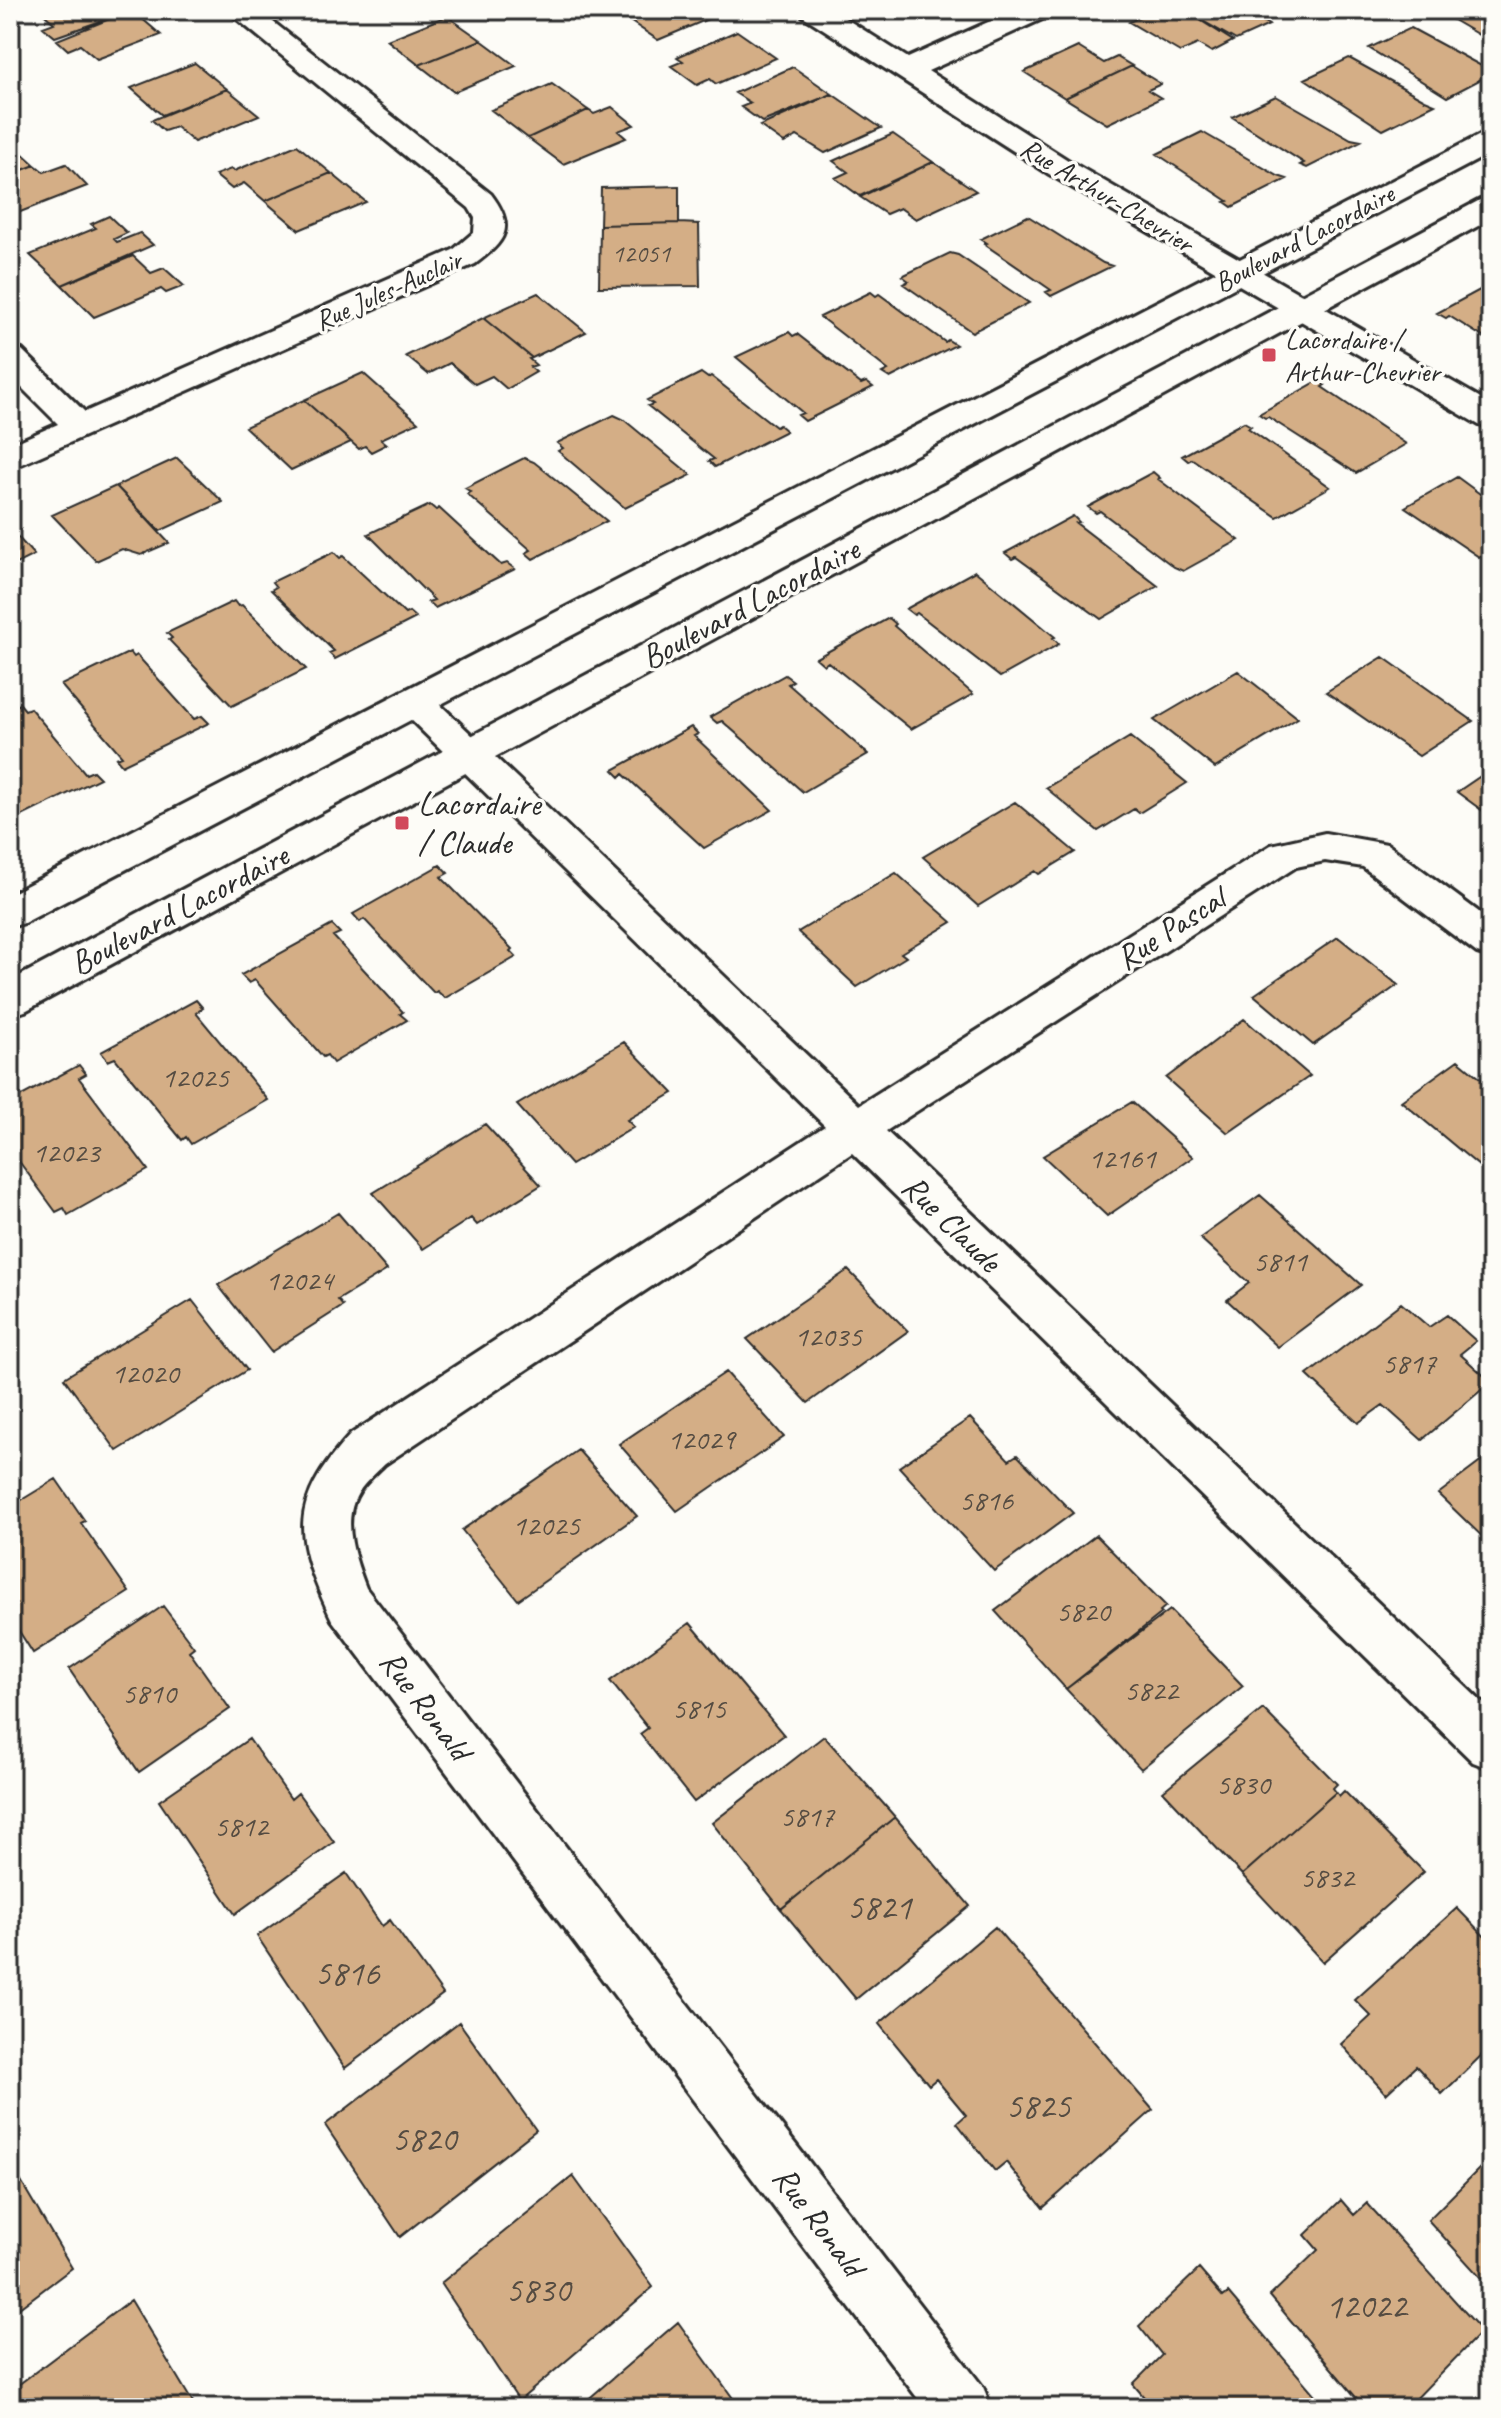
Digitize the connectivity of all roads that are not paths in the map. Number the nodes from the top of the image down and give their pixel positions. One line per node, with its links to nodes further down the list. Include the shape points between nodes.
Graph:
1 (240, 10): 11 (street, Rue Jules-Auclair, via 480,201 491,213 491,230 482,245 464,257)
2 (813, 10): 4 (street, Rue Arthur-Chevrier)
3 (1039, 10): 4 (street)
4 (905, 70): 7 (street, Rue Arthur-Chevrier)
5 (1491, 141): 7 (street, Boulevard Lacordaire)
6 (1491, 207): 8 (street, Boulevard Lacordaire)
7 (1237, 273): 8 (street, Rue Arthur-Chevrier); 13 (street, Boulevard Lacordaire)
8 (1304, 308): 10 (street, Rue Arthur-Chevrier); 14 (street, Boulevard Lacordaire)
9 (10, 357): 11 (street)
10 (1491, 418)
11 (81, 427): 12 (street, Rue Jules-Auclair)
12 (10, 458)
13 (414, 701): 14 (street, Rue Claude); 15 (street, Boulevard Lacordaire)
14 (467, 754): 17 (street, Boulevard Lacordaire); 18 (street, Rue Claude)
15 (10, 912)
16 (1491, 942): 18 (street, Rue Pascal, via 1373,854 1325,847 1285,855)
17 (10, 1000)
18 (855, 1129): 19 (street, Rue Claude); 20 (street, Rue Ronald, via 368,1449 340,1479 326,1517 332,1567 349,1604)
19 (1491, 1745)
20 (962, 2408)

